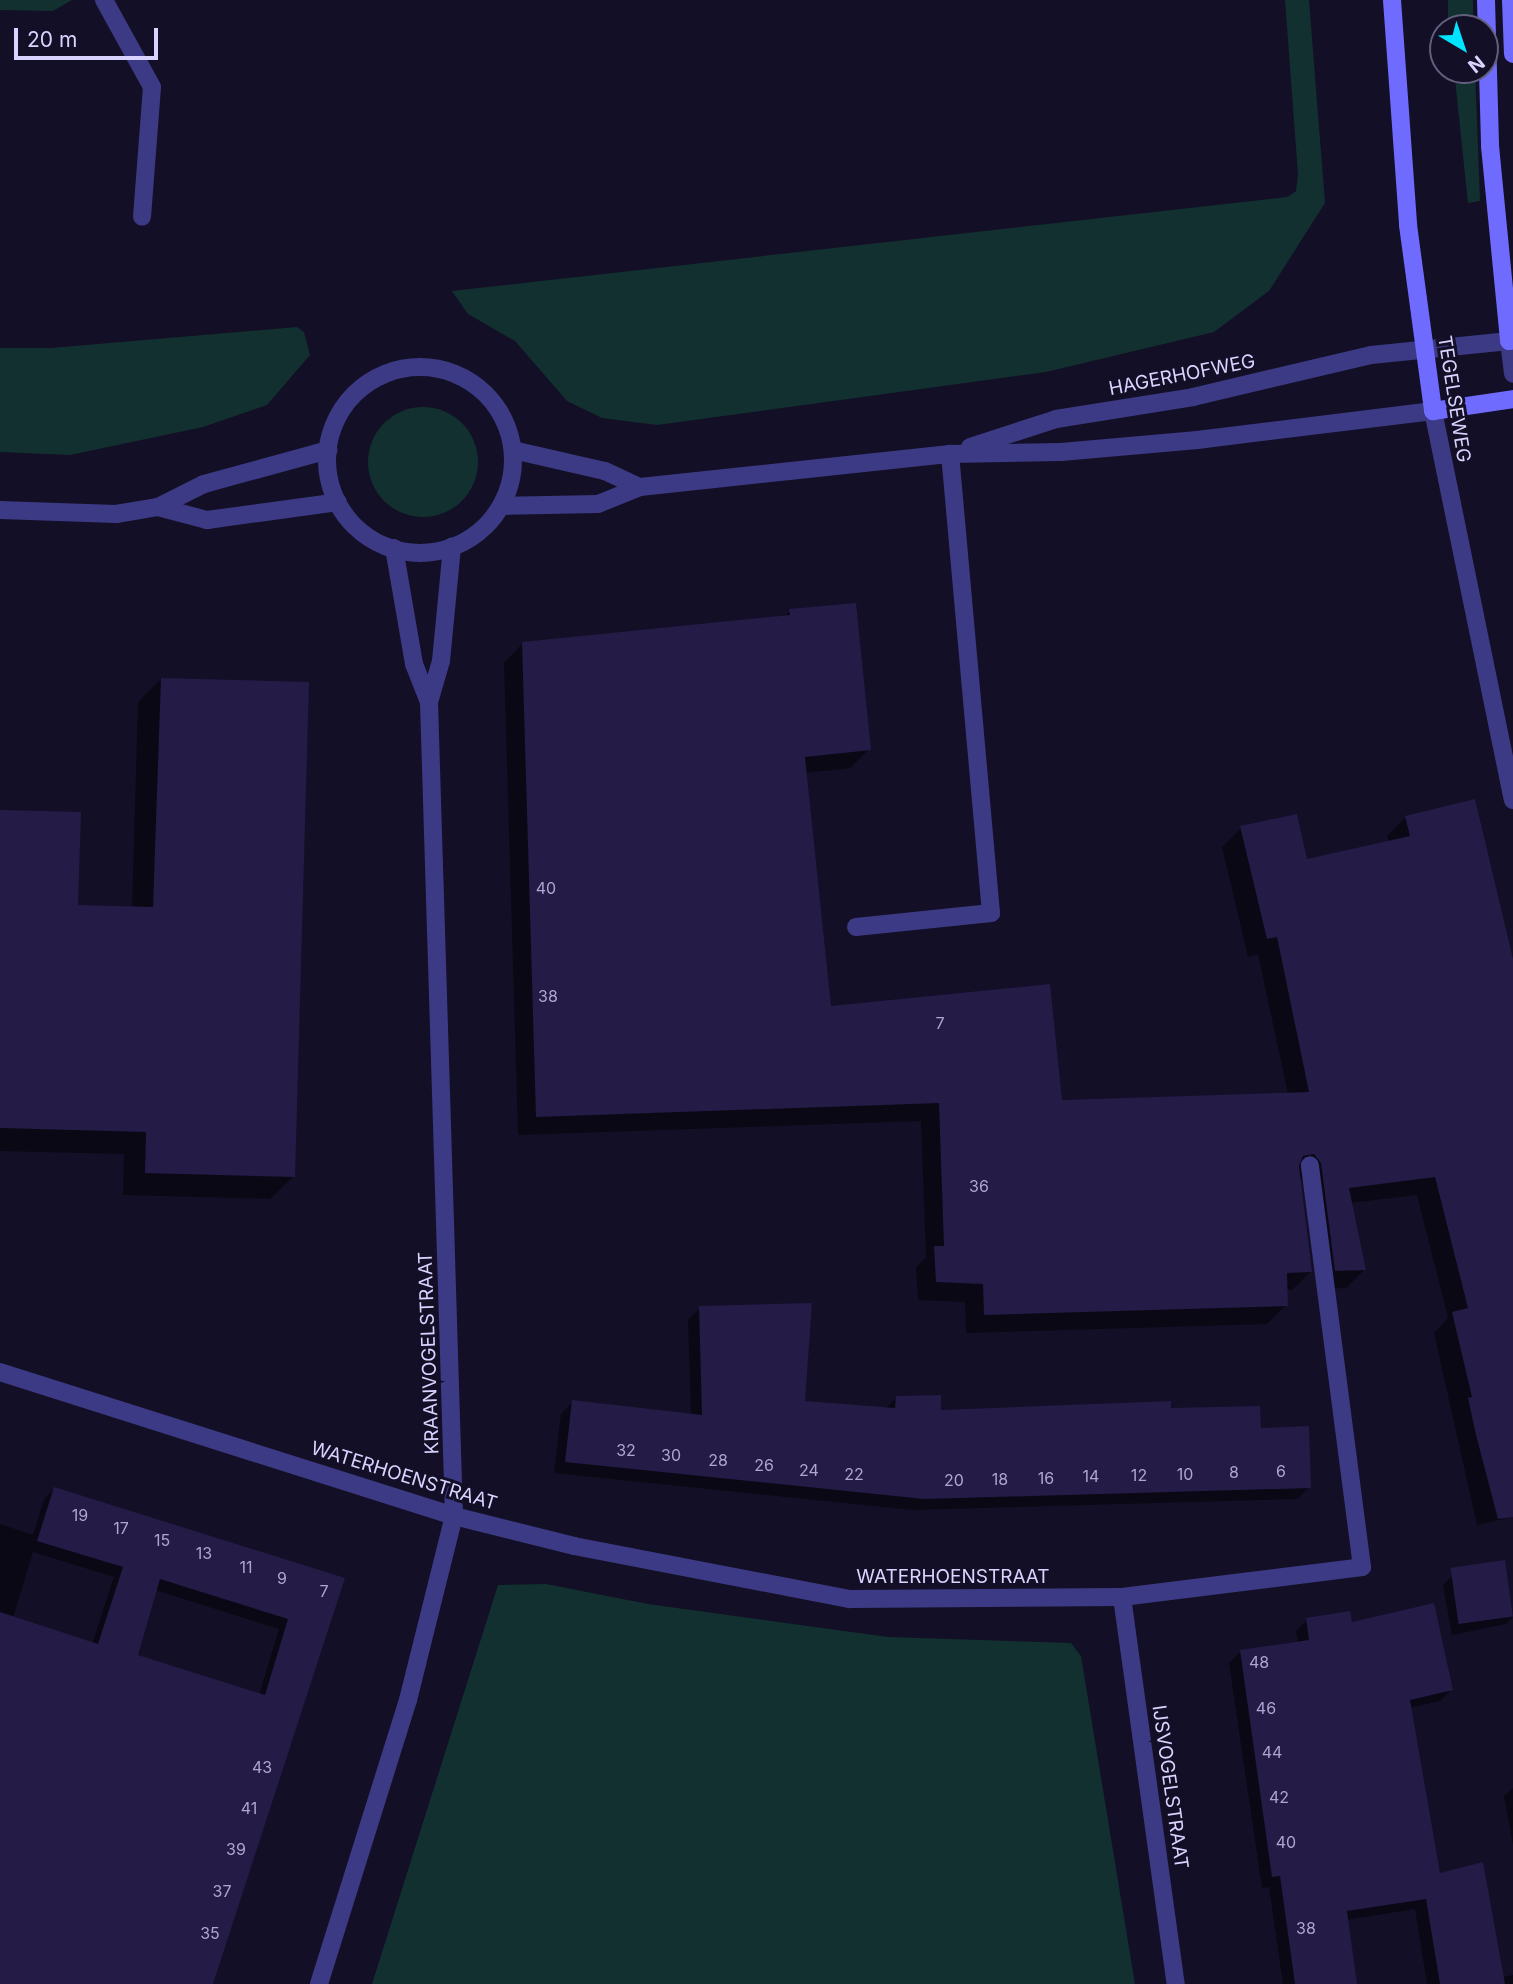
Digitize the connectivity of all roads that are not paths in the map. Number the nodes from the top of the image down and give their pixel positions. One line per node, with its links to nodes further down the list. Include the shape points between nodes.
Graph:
1 (104, 0): 6 (street, via 152,87)
2 (1392, 0): 8 (main road, TEGELSEWEG, via 1408,225)
3 (1486, 0): 7 (main road, via 1490,146)
4 (1511, 0): 5 (main road)
5 (1513, 54)
6 (142, 217)
7 (1511, 341): 8 (street, HAGERHOFWEG); 9 (street)
8 (1425, 349): 11 (main road, TEGELSEWEG); 14 (street, HAGERHOFWEG, via 1371,355 1193,397 1056,419)
9 (1513, 374)
10 (1513, 399): 11 (main road)
11 (1433, 411): 14 (street, HAGERHOFWEG, via 1061,452); 23 (street, TEGELSEWEG)
12 (328, 450): 13 (street, via 339,414 354,394 378,376 407,367 432,367 456,374 495,404); 16 (street, via 329,478); 18 (street, via 204,484)
13 (513, 450): 15 (street, via 605,471); 17 (street, via 512,475)
14 (950, 454): 15 (street, HAGERHOFWEG); 24 (street, via 991,913)
15 (640, 487): 17 (street, HAGERHOFWEG, via 598,504)
16 (338, 502): 18 (street, via 207,520); 21 (street, via 360,531)
17 (501, 506): 20 (street, via 482,530)
18 (158, 508): 19 (street, via 116,514)
19 (0, 510)
20 (452, 547): 21 (street, via 423,553); 22 (street, KRAANVOGELSTRAAT, via 441,661)
21 (394, 548): 22 (street, KRAANVOGELSTRAAT, via 414,664)
22 (429, 702): 27 (street, KRAANVOGELSTRAAT)
23 (1513, 800)
24 (856, 928)
25 (1310, 1165): 28 (street, WATERHOENSTRAAT, via 1362,1567)
26 (0, 1372): 27 (street, WATERHOENSTRAAT)
27 (454, 1516): 28 (street, WATERHOENSTRAAT, via 574,1546 850,1599); 29 (street, KRAANVOGELSTRAAT, via 408,1700)
28 (1122, 1597): 30 (street, IJSVOGELSTRAAT)
29 (319, 1984)
30 (1176, 1984)

